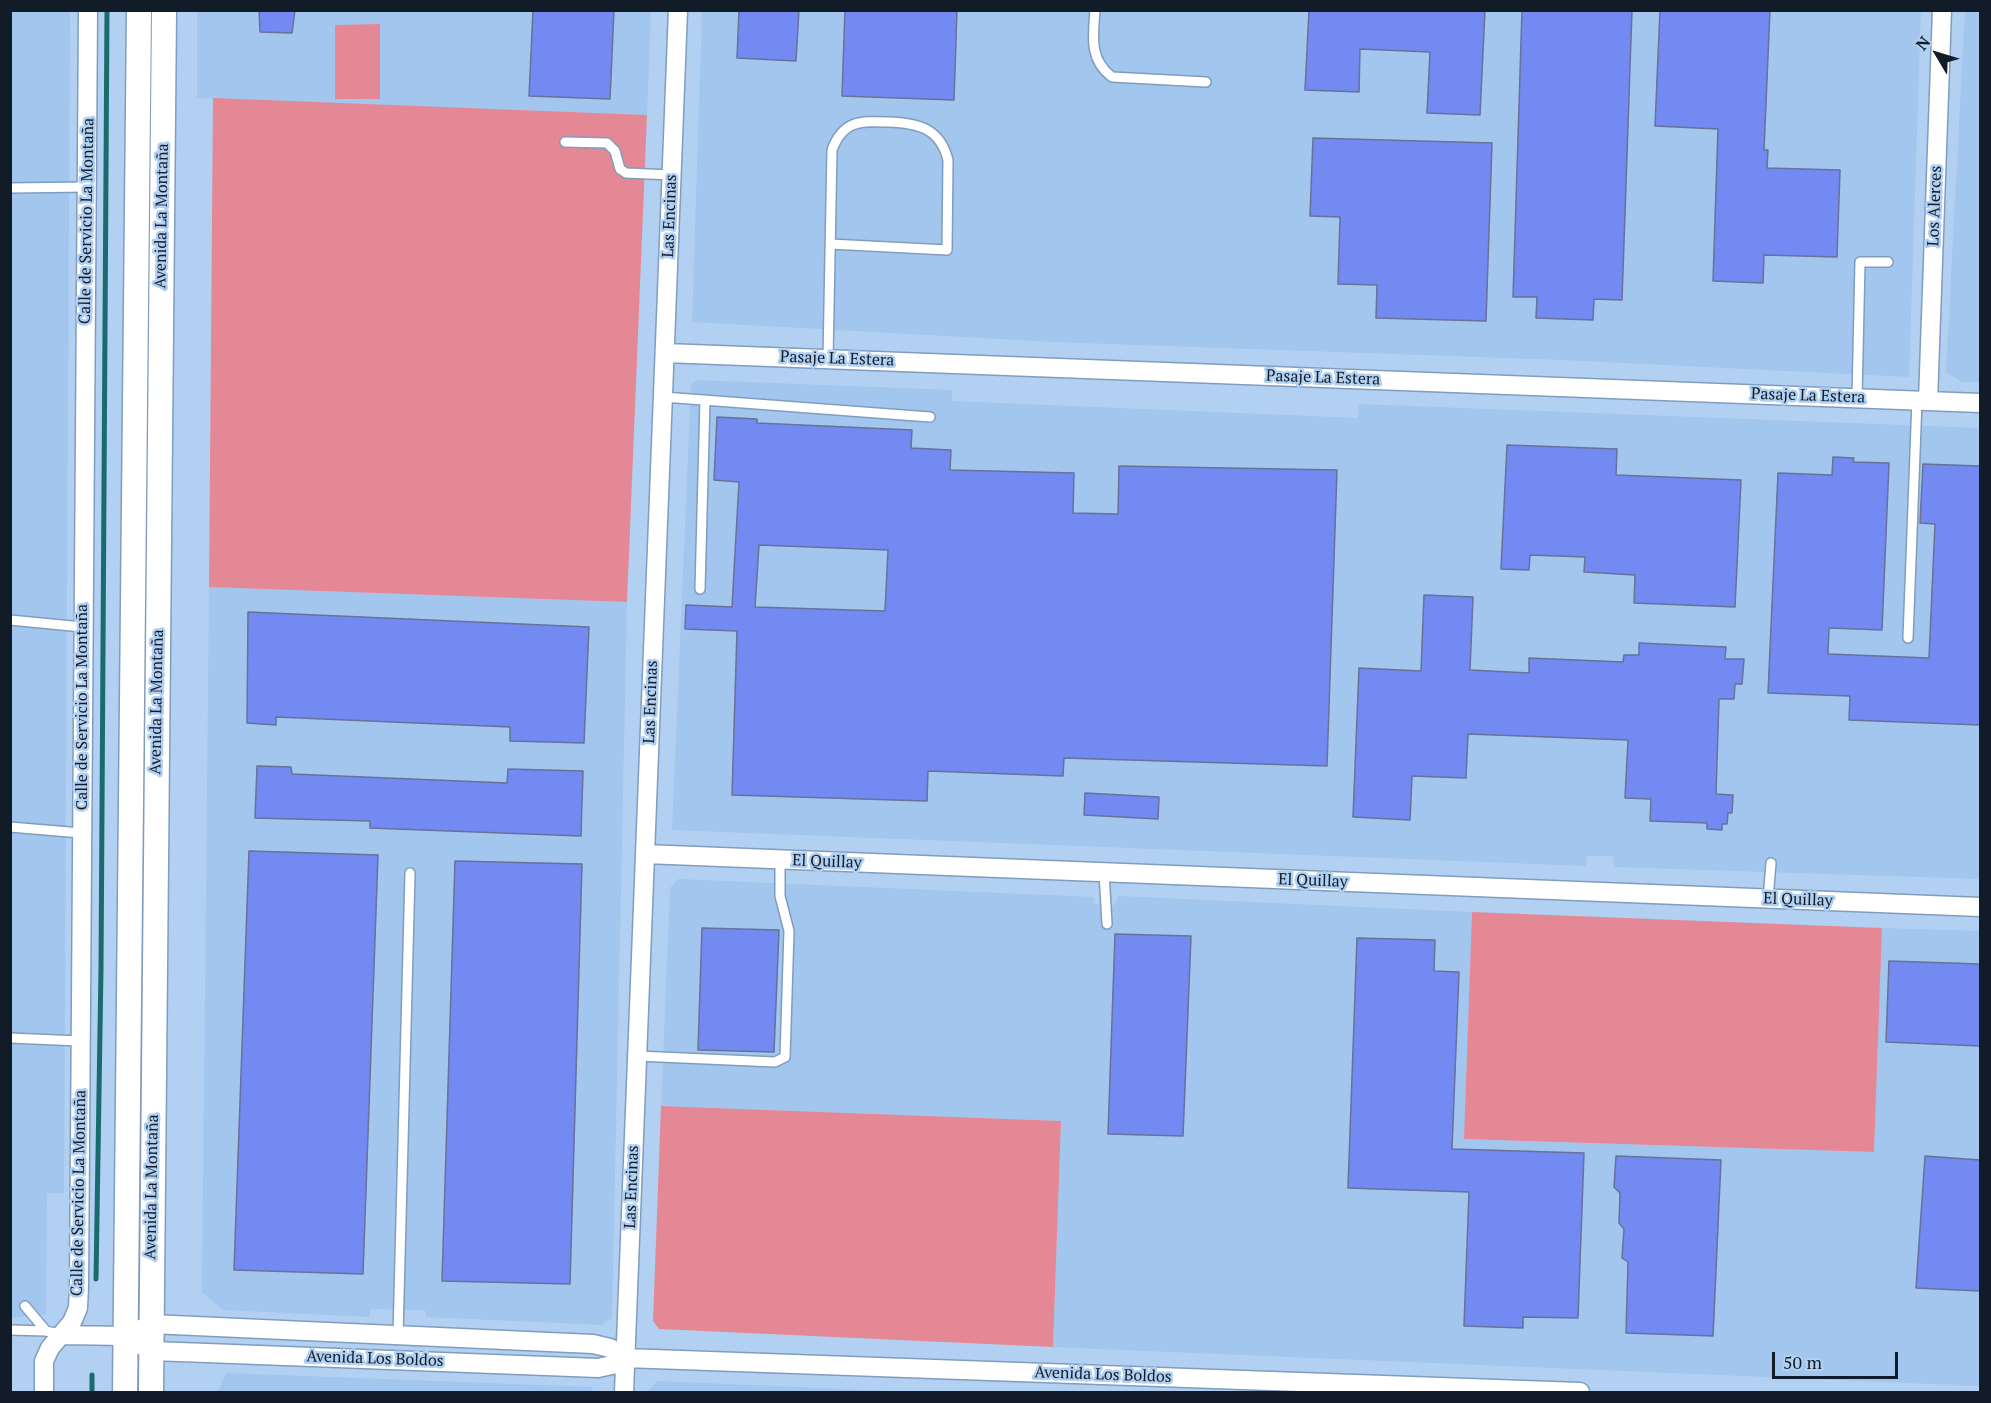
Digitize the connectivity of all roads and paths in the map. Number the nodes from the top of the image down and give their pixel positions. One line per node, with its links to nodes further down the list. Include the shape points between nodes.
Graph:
1 (88, 10): 10 (street, Calle de Servicio La Montaña)
2 (139, 10): 44 (main road, Avenida La Montaña)
3 (164, 10): 40 (main road, Avenida La Montaña)
4 (678, 10): 9 (street, Las Encinas)
5 (1095, 10): 7 (lane, via 1093,46 1097,61 1112,77)
6 (1942, 10): 19 (street, Los Alerces)
7 (1206, 82)
8 (565, 142): 9 (lane, via 607,143 626,173)
9 (672, 174): 14 (street, Las Encinas)
10 (87, 187): 11 (lane); 24 (street, Calle de Servicio La Montaña)
11 (10, 188)
12 (830, 244): 12 (lane, via 832,150 840,135 861,121 912,122 933,133 948,160 947,250); 15 (lane)
13 (1888, 262): 17 (lane, via 1860,262)
14 (665, 353): 15 (street, Pasaje La Estera); 16 (street, Las Encinas)
15 (828, 359): 17 (street, Pasaje La Estera)
16 (663, 397): 18 (lane); 28 (street, Las Encinas)
17 (1857, 398): 19 (street, Pasaje La Estera)
18 (705, 400): 21 (lane); 22 (lane)
19 (1923, 401): 20 (street, Pasaje La Estera); 25 (lane)
20 (1980, 403)
21 (930, 417)
22 (700, 589)
23 (10, 620): 24 (lane)
24 (82, 627): 27 (street, Calle de Servicio La Montaña)
25 (1908, 638)
26 (10, 827): 27 (lane)
27 (81, 833): 37 (street, Calle de Servicio La Montaña)
28 (645, 854): 29 (street, El Quillay); 38 (street, Las Encinas)
29 (780, 860): 31 (street, El Quillay); 38 (lane, via 780,896 789,931 785,1057 775,1062)
30 (1771, 863): 33 (lane)
31 (1104, 872): 33 (street, El Quillay); 35 (lane)
32 (410, 873): 43 (lane)
33 (1768, 899): 34 (street, El Quillay)
34 (1980, 907)
35 (1107, 924)
36 (10, 1038): 37 (lane)
37 (80, 1041): 42 (street, Calle de Servicio La Montaña, via 78,1308)
38 (637, 1056): 46 (street, Las Encinas)
39 (25, 1306): 42 (lane)
40 (151, 1324): 43 (street, Avenida Los Boldos); 44 (street, Avenida Los Boldos); 45 (main road, Avenida La Montaña)
41 (10, 1330): 42 (lane)
42 (54, 1333): 44 (street, Avenida Los Boldos); 47 (street, Calle de Servicio La Montaña, via 44,1361)
43 (398, 1335): 46 (street, Avenida Los Boldos, via 593,1344 610,1348)
44 (126, 1336): 45 (street, Avenida Los Boldos); 48 (main road, Avenida La Montaña)
45 (151, 1351): 46 (street, Avenida Los Boldos, via 598,1368); 49 (main road, Avenida La Montaña)
46 (625, 1358): 50 (street, Las Encinas); 51 (street, Avenida Los Boldos)
47 (44, 1392)
48 (125, 1392)
49 (151, 1392)
50 (624, 1392)
51 (1580, 1392)

